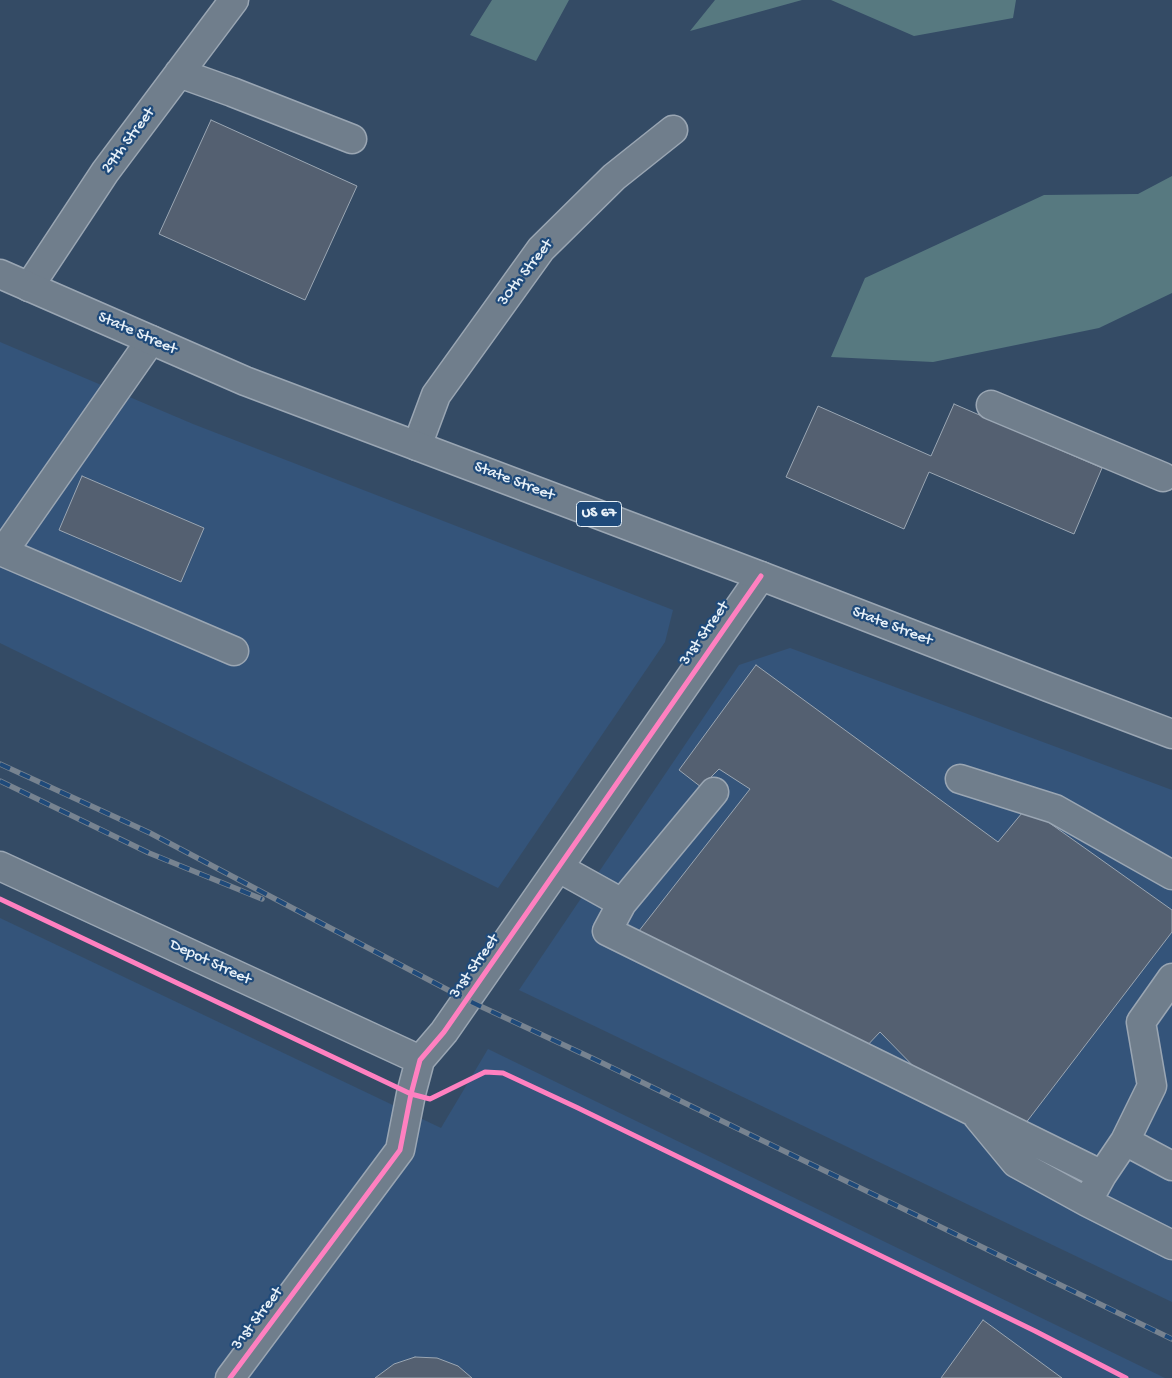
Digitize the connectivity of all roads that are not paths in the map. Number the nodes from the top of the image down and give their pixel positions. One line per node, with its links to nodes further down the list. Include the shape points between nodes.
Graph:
1 (234, 0): 2 (street, 29th Street)
2 (179, 73): 4 (street); 6 (street, 29th Street, via 105,172)
3 (673, 130): 9 (street, 30th Street, via 614,177 541,250 436,395)
4 (352, 139)
5 (0, 274): 6 (street, State Street / US 67)
6 (30, 286): 7 (street, State Street / US 67)
7 (151, 340): 9 (street, State Street / US 67, via 245,381); 12 (street, via 3,552)
8 (991, 405): 10 (street)
9 (417, 446): 11 (street, State Street / US 67)
10 (1163, 477)
11 (761, 576): 13 (street, State Street / US 67); 17 (street, 31st Street)
12 (234, 651)
13 (1172, 734)
14 (960, 779): 18 (street, via 1055,809)
15 (714, 792): 19 (street)
16 (0, 866): 21 (street, Depot Street)
17 (560, 868): 19 (street); 21 (street, 31st Street, via 444,1032)
18 (1172, 875)
19 (622, 903): 23 (street, via 607,931)
20 (1172, 978): 22 (street, via 1141,1022)
21 (420, 1060): 29 (street, 31st Street, via 400,1150)
22 (1162, 1084): 24 (street)
23 (973, 1111): 26 (street); 27 (street, via 1016,1164)
24 (1124, 1141): 25 (street); 26 (street)
25 (1172, 1166)
26 (1102, 1175): 27 (street)
27 (1087, 1202): 28 (street)
28 (1172, 1245)
29 (230, 1378)

